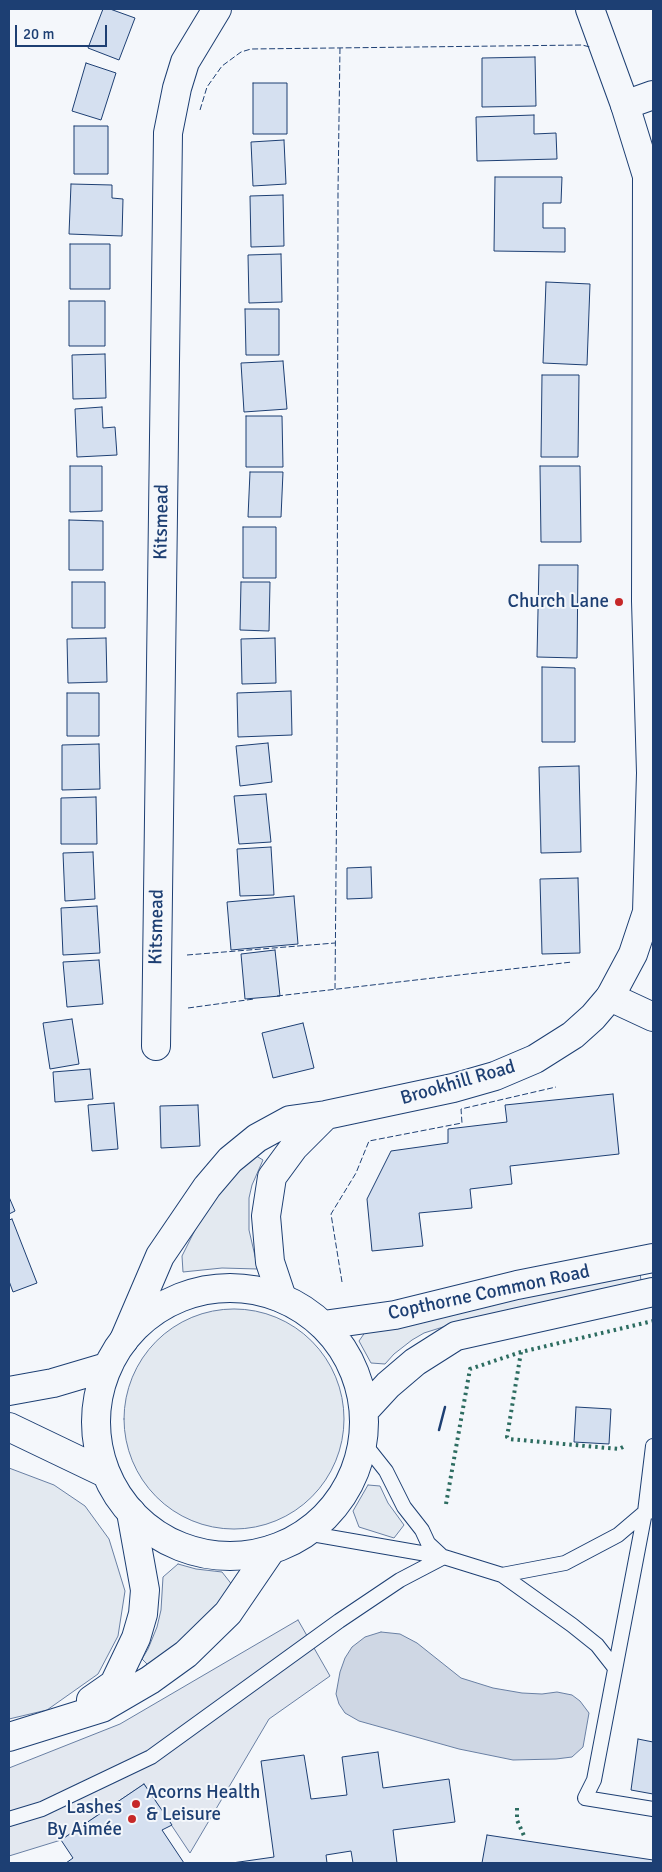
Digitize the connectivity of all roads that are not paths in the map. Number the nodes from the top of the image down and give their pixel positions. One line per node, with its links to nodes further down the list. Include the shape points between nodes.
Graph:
1 (217, 9): 8 (main road, Kitsmead, via 185,62 168,133)
2 (590, 9): 4 (main road, Brookhill Road)
3 (653, 95): 4 (main road)
4 (625, 106): 5 (main road, Brookhill Road, via 647,176 646,601 651,773)
5 (650, 911): 6 (main road, Brookhill Road, via 634,954)
6 (610, 997): 7 (main road); 9 (main road, Brookhill Road, via 573,1035 511,1070 453,1088)
7 (653, 1017)
8 (156, 1046)
9 (326, 1115): 12 (main road, via 294,1147 272,1177 266,1216 270,1262); 14 (main road, Brookhill Road, via 290,1120 257,1138 230,1160 207,1187 160,1256)
10 (653, 1258): 13 (main road, Copthorne Common Road, via 517,1285 395,1316)
11 (653, 1292): 17 (main road, Copthorne Common Road, via 456,1336 415,1362)
12 (282, 1298): 13 (main road, via 305,1310); 14 (main road, via 262,1291 212,1288 191,1294 160,1310)
13 (323, 1325): 17 (main road, via 345,1352 358,1382)
14 (124, 1340): 15 (main road)
15 (107, 1367): 16 (main road, via 53,1383); 21 (main road, via 97,1402 96,1419 99,1456)
16 (9, 1391)
17 (364, 1411): 19 (main road)
18 (9, 1428): 21 (main road)
19 (363, 1442): 24 (main road, via 349,1484 331,1510); 26 (lane, via 386,1471 404,1507 428,1543)
20 (653, 1446): 23 (lane)
21 (106, 1473): 22 (main road)
22 (131, 1512): 25 (main road, via 168,1541 200,1553 239,1556); 29 (main road, via 145,1590 136,1638 114,1684)
23 (649, 1512): 27 (lane, via 618,1535 565,1563); 28 (lane)
24 (306, 1533): 25 (main road); 26 (lane)
25 (271, 1550): 29 (main road, via 228,1613 186,1654 102,1708)
26 (444, 1557): 27 (lane); 32 (lane, via 400,1580 339,1621 151,1757 42,1809)
27 (502, 1575): 28 (lane, via 597,1645)
28 (615, 1668): 31 (lane, via 594,1780 585,1798)
29 (63, 1720): 30 (main road)
30 (9, 1737)
31 (653, 1810)
32 (9, 1819)

